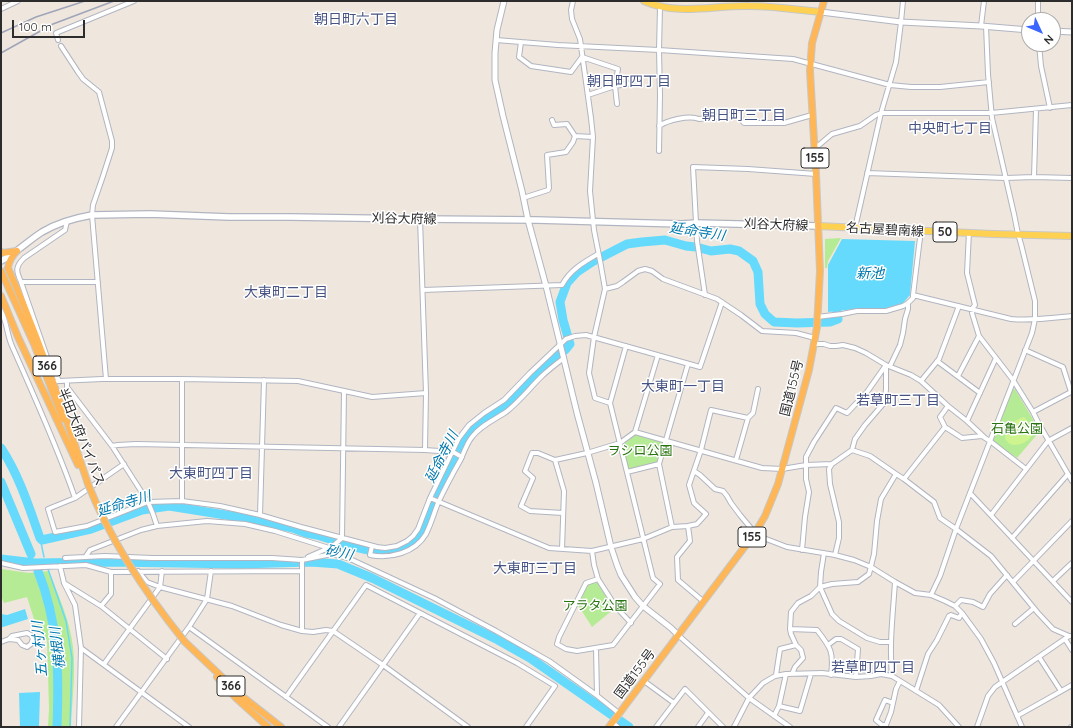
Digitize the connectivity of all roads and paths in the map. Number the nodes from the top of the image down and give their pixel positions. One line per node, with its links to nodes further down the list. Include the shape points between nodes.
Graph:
1 (18, 1): 12 (street)
2 (134, 1): 20 (street, via 56,33)
3 (504, 1): 21 (street)
4 (573, 1): 24 (street, via 572,19)
5 (644, 1): 10 (main road)
6 (824, 1): 13 (highway, 国道155号 / 155)
7 (903, 1): 15 (street)
8 (984, 1): 16 (street)
9 (1038, 1): 14 (street)
10 (656, 4): 11 (main road, via 670,9 690,10); 25 (street)
11 (769, 4): 13 (main road)
12 (1, 9)
13 (821, 12): 15 (street); 28 (highway, 国道155号 / 155, via 812,43)
14 (1038, 12)
15 (901, 22): 16 (street); 31 (street)
16 (983, 26): 17 (street); 29 (street)
17 (1021, 29)
18 (1061, 31): 19 (street)
19 (1072, 32)
20 (58, 40)
21 (496, 40): 22 (street); 52 (street, via 495,80)
22 (521, 42): 24 (street); 27 (street, via 519,56 530,66 571,72)
23 (61, 46): 53 (street, via 78,72 99,92 111,135 112,148 92,205)
24 (580, 46): 25 (street); 27 (street)
25 (659, 50): 28 (street, via 793,59); 42 (street)
26 (1040, 52): 37 (street)
27 (582, 56): 32 (street, via 618,68); 33 (street)
28 (810, 63): 31 (street); 40 (highway, 国道155号 / 155)
29 (989, 82): 31 (street, via 940,87); 39 (street)
30 (632, 83): 32 (street)
31 (890, 85): 38 (street)
32 (615, 86): 33 (street); 34 (street)
33 (588, 95): 44 (street)
34 (618, 104)
35 (1072, 106): 37 (street)
36 (1036, 108): 37 (street); 39 (street); 49 (street)
37 (1050, 108)
38 (881, 113): 39 (street); 45 (street, via 860,126 832,134); 47 (street)
39 (991, 113): 50 (street)
40 (812, 115): 42 (street, via 784,123 744,123 738,114 698,119 693,117 666,122); 45 (highway, 国道155号 / 155)
41 (552, 120): 43 (street, via 554,125 567,124)
42 (659, 126): 46 (street)
43 (575, 136): 44 (street); 52 (street, via 566,152 547,155 548,190)
44 (593, 137): 57 (street, via 590,191)
45 (814, 147): 48 (highway, 国道155号 / 155)
46 (659, 151)
47 (867, 173): 50 (street); 60 (street)
48 (816, 174): 58 (street, via 693,167); 59 (highway, 国道155号 / 155)
49 (1034, 177): 50 (street); 51 (street)
50 (1006, 178): 63 (street)
51 (1072, 178)
52 (523, 198): 55 (street)
53 (92, 215): 54 (main road, 刈谷大府線); 56 (main road, 刈谷大府線); 71 (street)
54 (420, 219): 55 (main road, 刈谷大府線); 74 (street)
55 (528, 220): 57 (main road, 刈谷大府線); 72 (street)
56 (67, 221): 65 (main road, 刈谷大府線, via 43,232); 70 (street, via 65,230 18,264 17,272)
57 (593, 222): 58 (main road, 刈谷大府線); 67 (street)
58 (696, 223): 59 (main road, 刈谷大府線); 75 (street)
59 (818, 226): 60 (main road, 名古屋碧南線 / 50); 84 (highway, 国道155号 / 155, via 820,271)
60 (854, 228): 61 (main road, 名古屋碧南線 / 50)
61 (921, 231): 62 (main road, 名古屋碧南線 / 50); 76 (street)
62 (969, 232): 63 (main road, 名古屋碧南線 / 50); 81 (street, via 967,273 975,305)
63 (1018, 234): 64 (main road, 名古屋碧南線 / 50); 85 (street, via 1035,301)
64 (1072, 236)
65 (17, 251): 66 (highway); 68 (main road, 刈谷大府線); 150 (highway, 366, via 11,257 8,268 63,407)
66 (1, 252)
67 (598, 254): 72 (street, via 569,274 562,285); 73 (street)
68 (1, 261)
69 (1, 271): 150 (highway, 半田大府パイパス / 366, via 34,344)
70 (21, 282): 71 (street); 101 (street, via 48,360 58,381)
71 (98, 282): 99 (street)
72 (546, 286): 74 (street); 89 (street)
73 (605, 289): 75 (street, via 617,286 645,269 663,279); 87 (street)
74 (423, 290): 111 (street)
75 (705, 294): 78 (street)
76 (913, 295): 79 (street); 80 (street)
77 (1, 296): 150 (highway, 366)
78 (722, 302): 88 (street, via 762,331 796,334); 96 (street, via 700,367)
79 (908, 303): 84 (street, via 886,311 857,311); 97 (street, via 900,345)
80 (959, 306): 81 (street); 95 (street)
81 (972, 309): 85 (street, via 1011,319); 86 (street)
82 (1, 311): 107 (street)
83 (1072, 316): 85 (street)
84 (817, 317): 88 (highway, 国道155号 / 155)
85 (1035, 319): 91 (street)
86 (979, 336): 94 (street); 98 (street)
87 (594, 338): 89 (street, via 586,335 575,336); 90 (street); 113 (street, via 590,372 595,398)
88 (815, 341): 97 (street, via 855,348); 142 (highway, 国道155号 / 155)
89 (560, 344): 93 (street); 109 (street)
90 (626, 346): 92 (street); 113 (street)
91 (1025, 350): 104 (street); 115 (street, via 1063,367 1071,392)
92 (658, 355): 96 (street); 120 (street)
93 (564, 357): 112 (street); 134 (street)
94 (996, 358): 104 (street); 110 (street)
95 (937, 361): 98 (street); 103 (street)
96 (688, 364): 122 (street)
97 (888, 366): 103 (street); 132 (street, via 884,403 855,439); 141 (street, via 847,413 836,408 814,442 806,458)
98 (958, 376): 110 (street)
99 (106, 379): 100 (street); 101 (street)
100 (182, 379): 102 (street); 127 (street)
101 (67, 380): 126 (street, via 67,387)
102 (264, 380): 108 (street, via 298,381); 128 (street)
103 (921, 380): 114 (street)
104 (1014, 380): 115 (street); 123 (street)
105 (38, 387): 107 (street)
106 (758, 389): 116 (street, via 753,413)
107 (31, 390): 152 (street)
108 (344, 391): 111 (street, via 372,397); 129 (street)
109 (512, 392): 112 (street); 133 (street, via 469,425)
110 (980, 393): 117 (street)
111 (426, 394): 130 (street)
112 (519, 399): 135 (street, via 482,427 471,438)
113 (610, 403): 125 (street)
114 (948, 406): 117 (street); 118 (street, via 940,417)
115 (1033, 412): 124 (street)
116 (748, 418): 131 (street, via 711,410); 137 (street)
117 (967, 421): 121 (street)
118 (945, 427): 121 (street, via 962,438); 148 (street)
119 (1072, 428): 124 (street)
120 (636, 432): 122 (street); 125 (street)
121 (982, 436): 123 (street)
122 (666, 441): 131 (street); 139 (street)
123 (990, 441): 143 (street); 151 (street)
124 (1048, 441): 143 (street); 147 (street)
125 (620, 443): 134 (street); 145 (street)
126 (112, 446): 127 (street); 138 (street)
127 (182, 446): 128 (street); 154 (street)
128 (262, 447): 129 (street); 159 (street)
129 (344, 448): 130 (street); 166 (street)
130 (424, 450): 133 (street)
131 (700, 450): 137 (street); 144 (street)
132 (852, 450): 140 (street); 146 (street, via 870,456)
133 (453, 452): 135 (street); 153 (street)
134 (588, 453): 136 (street); 172 (street)
135 (461, 457): 156 (street)
136 (555, 460): 157 (street, via 564,491); 157 (street, via 532,453 525,472 533,478 521,506 530,511)
137 (736, 460): 142 (street, via 762,468)
138 (124, 464): 152 (street); 155 (street)
139 (659, 464): 145 (street); 163 (street)
140 (832, 464): 141 (street); 178 (street, via 829,469 830,484 839,522)
141 (806, 465): 142 (street); 175 (street, via 809,492)
142 (782, 469): 165 (highway, 国道155号 / 155, via 773,498)
143 (1026, 469): 158 (street)
144 (694, 471): 162 (street, via 689,485 692,497 694,503 706,514 697,524); 165 (street, via 715,489 722,491)
145 (627, 472): 168 (street)
146 (896, 474): 148 (street); 187 (street, via 881,499)
147 (1068, 474): 149 (street); 167 (street)
148 (904, 479): 164 (street, via 934,502 940,518)
149 (1072, 481)
150 (88, 484): 222 (highway, 半田大府パイパス / 366, bridge, via 127,561 143,587)
151 (970, 493): 158 (street); 164 (street)
152 (75, 498): 155 (street, via 48,509 56,532 87,526)
153 (430, 498): 156 (street); 169 (street, via 418,529)
154 (182, 501): 155 (street); 159 (street)
155 (148, 502): 161 (street)
156 (439, 502): 173 (street, via 426,534); 174 (street, via 549,548)
157 (563, 513): 174 (street)
158 (990, 514): 167 (street)
159 (260, 515): 166 (street)
160 (1072, 521): 182 (street)
161 (157, 526): 171 (street, via 207,521 245,524); 179 (street, via 90,550)
162 (688, 526): 163 (street); 203 (street, via 690,542 677,557 678,580)
163 (672, 527): 168 (street)
164 (956, 528): 193 (street, via 991,556); 201 (street)
165 (755, 533): 175 (street, via 787,547); 203 (highway, 国道155号 / 155)
166 (342, 538): 170 (street); 171 (street)
167 (1012, 538): 182 (street)
168 (643, 539): 172 (street); 206 (street, via 653,578 660,584)
169 (407, 541): 170 (street, via 385,548); 173 (street)
170 (372, 546): 173 (street, via 370,555 379,557 395,556)
171 (331, 547): 181 (street)
172 (611, 547): 176 (street); 206 (street, via 621,575)
173 (412, 548)
174 (562, 549): 176 (street)
175 (802, 550): 177 (street)
176 (592, 551): 194 (street)
177 (824, 553): 178 (street); 200 (street)
178 (835, 555): 187 (street)
179 (86, 557): 180 (street); 181 (street); 185 (street)
180 (65, 558)
181 (302, 560): 191 (street); 247 (street, via 332,554 358,562 496,630 549,660)
182 (1034, 561): 195 (street); 197 (street)
183 (1, 563): 186 (street, via 23,568)
184 (1072, 563): 195 (street)
185 (86, 565): 186 (street); 192 (street)
186 (60, 566): 198 (street)
187 (871, 567): 196 (street); 200 (street, via 869,574 858,582)
188 (138, 571): 189 (street); 192 (street); 199 (street, via 147,582)
189 (162, 571): 190 (street); 199 (street)
190 (211, 571): 191 (street); 202 (street)
191 (302, 571): 216 (street)
192 (111, 572): 205 (street, via 111,594)
193 (1007, 575): 197 (street); 207 (street, via 990,594 983,607 961,600)
194 (598, 579): 211 (street, via 616,608); 227 (street, via 586,583 559,637 558,644 577,651)
195 (1052, 581): 204 (street)
196 (895, 582): 201 (street, via 916,593); 223 (street)
197 (1013, 582): 208 (street)
198 (64, 583): 205 (street); 226 (street, via 75,605)
199 (160, 587): 202 (street); 214 (street)
200 (820, 587): 215 (street, via 798,603 791,612); 223 (street, via 832,614 839,621 873,641)
201 (931, 595): 207 (street)
202 (207, 599): 213 (street); 216 (street)
203 (704, 602): 218 (highway, 国道155号 / 155)
204 (1072, 602)
205 (100, 606): 214 (street)
206 (643, 606): 211 (street); 218 (street)
207 (955, 606): 210 (street)
208 (1034, 608): 212 (street); 219 (street, via 1053,629)
209 (420, 613): 217 (street, via 366,585); 232 (street); 266 (street, via 517,663 555,686)
210 (962, 613): 242 (street, via 981,639); 244 (street, via 958,618 949,616 928,654)
211 (630, 623): 227 (street, via 613,645)
212 (1015, 624)
213 (189, 627): 230 (street); 248 (street)
214 (130, 629): 230 (street); 231 (street)
215 (790, 629): 224 (street); 225 (street, via 818,630)
216 (302, 631): 217 (street)
217 (333, 631): 232 (street); 248 (street)
218 (678, 635): 240 (highway, 国道155号 / 155); 249 (street)
219 (1068, 637): 228 (street); 229 (street)
220 (9, 639): 220 (street, via 26,633 33,639 32,644 27,647 18,640); 221 (street)
221 (1, 642)
222 (185, 642): 261 (highway, 半田大府パイパス / 366, via 236,698); 262 (highway, 半田大府パイパス / 366, via 243,697)
223 (891, 642): 238 (street)
224 (796, 645): 234 (street, via 801,650 803,658); 237 (street, via 780,649)
225 (828, 645): 236 (street, via 832,652); 239 (street, via 840,638 858,649)
226 (81, 648): 231 (street); 258 (street)
227 (596, 648): 247 (street)
228 (1072, 650)
229 (1039, 657): 242 (street); 245 (street)
230 (167, 659): 246 (street)
231 (104, 664): 246 (street)
232 (383, 665): 264 (street); 265 (street)
233 (786, 674): 234 (street); 237 (street); 252 (street)
234 (792, 674): 235 (street)
235 (811, 674): 236 (street); 252 (street, via 800,711)
236 (831, 675): 239 (street)
237 (776, 676): 249 (street, via 763,683)
238 (892, 676): 239 (street, via 881,674); 241 (street)
239 (856, 678)
240 (644, 681): 251 (street); 254 (highway, 国道155号 / 155)
241 (900, 681): 244 (street); 250 (street)
242 (1002, 681): 256 (street); 273 (street, via 988,696)
243 (1072, 685): 245 (street)
244 (916, 691): 272 (street, via 939,705)
245 (1061, 691): 256 (street)
246 (141, 693): 259 (street); 260 (street)
247 (597, 695): 254 (street)
248 (286, 697): 263 (street)
249 (748, 698): 255 (street); 270 (street)
250 (893, 702): 250 (street, via 886,724 882,725 876,720 885,700)
251 (674, 703): 253 (street, via 685,689); 267 (street)
252 (779, 706): 255 (street)
253 (708, 713): 268 (street); 269 (street)
254 (620, 714): 257 (highway, 国道155号 / 155)
255 (774, 716): 271 (street)
256 (1017, 716): 274 (street)
257 (613, 725)
258 (79, 727)
259 (116, 727)
260 (189, 727)
261 (268, 727)
262 (281, 727)
263 (328, 727)
264 (339, 727)
265 (468, 727)
266 (526, 727)
267 (656, 727)
268 (698, 727)
269 (723, 727)
270 (734, 727)
271 (790, 727)
272 (959, 727)
273 (977, 727)
274 (1022, 727)

